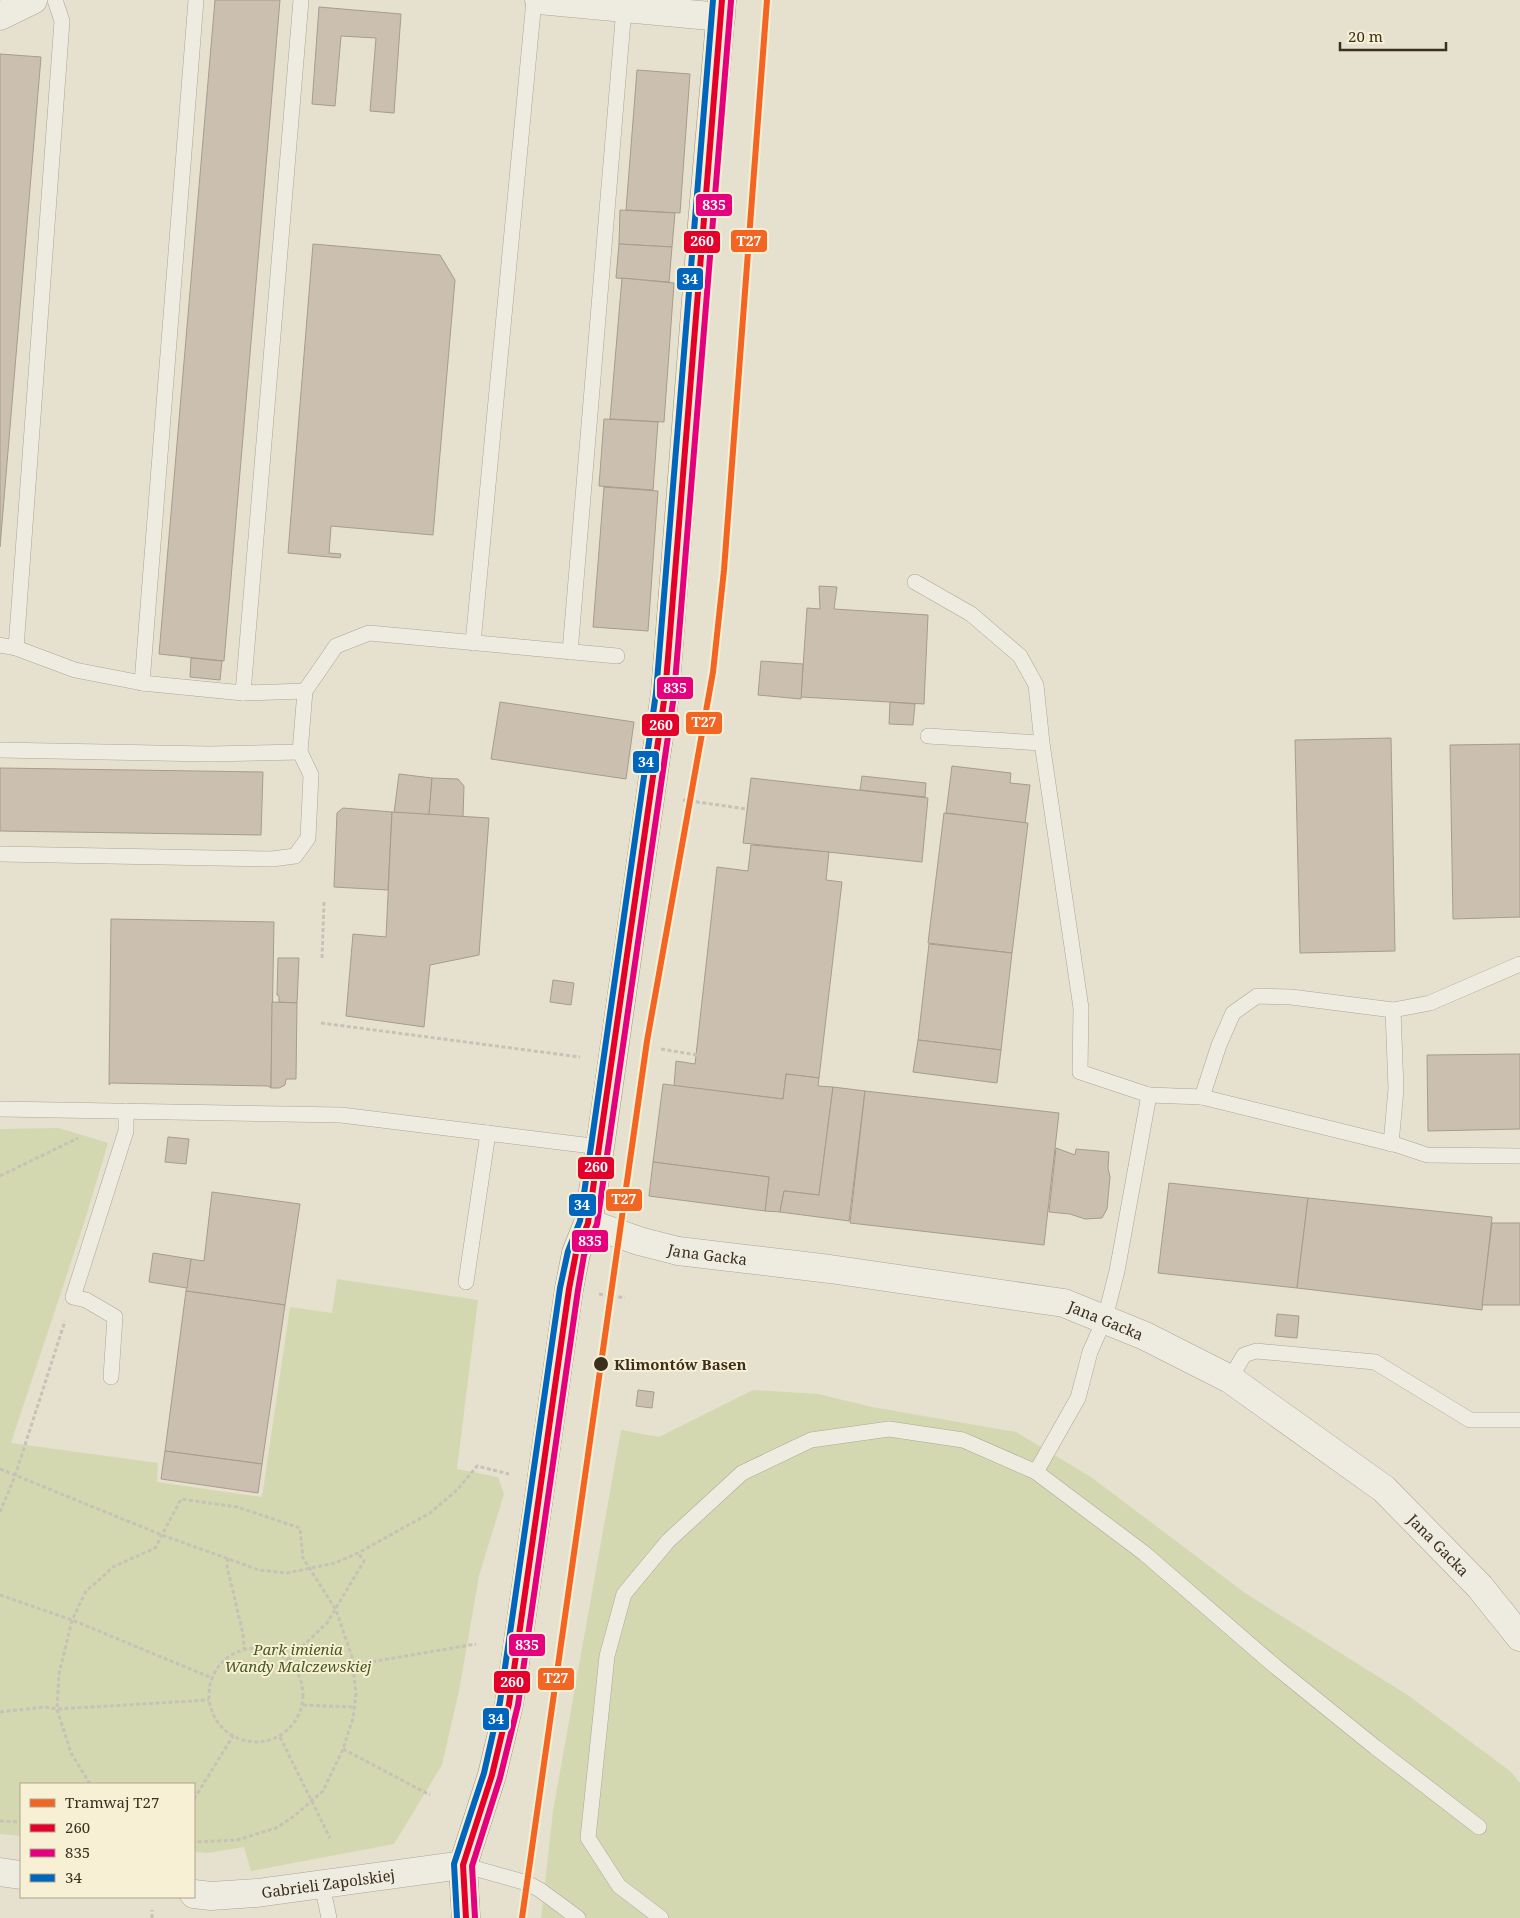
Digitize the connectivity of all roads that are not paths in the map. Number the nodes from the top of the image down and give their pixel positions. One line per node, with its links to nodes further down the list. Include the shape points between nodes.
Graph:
1 (33, 0): 9 (street)
2 (55, 0): 13 (lane, via 62,21)
3 (196, 0): 16 (lane)
4 (301, 0): 18 (lane)
5 (534, 0): 11 (lane)
6 (539, 0): 7 (street)
7 (624, 8): 8 (street); 14 (lane)
8 (722, 9): 32 (street, via 665,694)
9 (0, 16)
10 (915, 582): 20 (lane, via 971,614 1020,656 1036,685)
11 (474, 642): 14 (lane); 17 (lane, via 369,632 336,646)
12 (0, 645): 13 (lane)
13 (16, 648): 16 (lane, via 75,670)
14 (570, 652): 15 (lane)
15 (617, 656)
16 (142, 683): 18 (lane)
17 (305, 691): 18 (lane); 22 (lane)
18 (243, 693)
19 (928, 736): 20 (lane)
20 (1042, 743): 26 (lane, via 1081,1008 1080,1072)
21 (0, 750): 22 (lane, via 209,754)
22 (300, 752): 23 (lane, via 311,775 308,838 296,856 272,859)
23 (0, 854)
24 (1520, 964): 25 (lane, via 1430,1003)
25 (1393, 1010): 27 (lane, via 1257,996 1233,1013); 31 (lane, via 1396,1089)
26 (1149, 1095): 27 (lane); 36 (lane, via 1117,1272)
27 (1202, 1097): 31 (lane)
28 (0, 1109): 29 (lane)
29 (126, 1110): 30 (lane, via 341,1115); 37 (lane, via 126,1131 74,1297 86,1300 115,1317)
30 (488, 1133): 32 (lane); 35 (lane)
31 (1391, 1144): 33 (lane, via 1427,1155)
32 (600, 1146): 34 (street)
33 (1520, 1156)
34 (588, 1223): 36 (street, Jana Gacka, via 639,1241 678,1250 1064,1303); 43 (street, via 576,1253 569,1289 509,1704 492,1775)
35 (466, 1282)
36 (1105, 1318): 38 (street, Jana Gacka); 40 (lane, via 1090,1352 1078,1398)
37 (111, 1377)
38 (1230, 1379): 39 (lane, via 1244,1355 1256,1351 1375,1362 1470,1420); 41 (street, Jana Gacka, via 1384,1489 1480,1587)
39 (1520, 1420)
40 (1036, 1472): 42 (lane, via 1144,1553 1374,1747); 51 (lane, via 963,1440 898,1430 811,1440 742,1473 668,1541 624,1594 607,1656 588,1838 619,1886)
41 (1520, 1637)
42 (1479, 1827)
43 (463, 1865): 46 (street, Gabrieli Zapolskiej); 49 (street); 50 (lane, via 527,1883)
44 (0, 1872): 45 (street)
45 (20, 1875)
46 (322, 1885): 47 (street, Gabrieli Zapolskiej, via 257,1893); 48 (lane)
47 (195, 1894)
48 (329, 1918)
49 (466, 1918)
50 (578, 1918)
51 (661, 1918)

